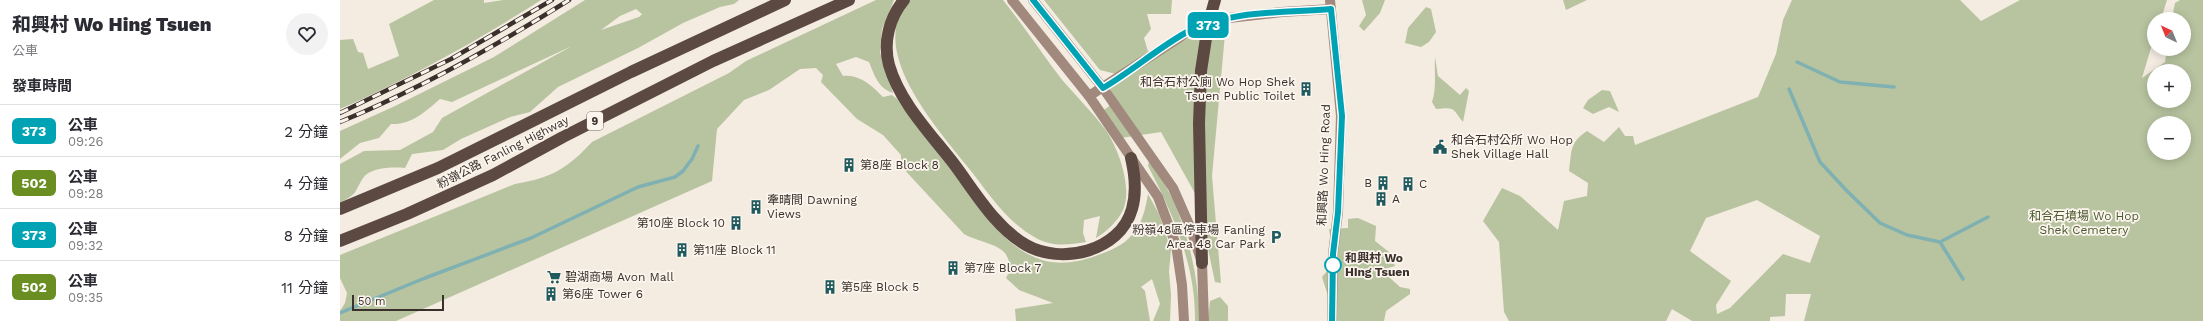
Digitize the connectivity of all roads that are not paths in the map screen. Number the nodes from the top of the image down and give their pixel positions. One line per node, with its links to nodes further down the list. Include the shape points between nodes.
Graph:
1 (785, 0): 11 (highway, 粉嶺公路 Fanling Highway / 9, via 631,72 438,168)
2 (849, 0): 12 (highway, 粉嶺公路 Fanling Highway / 9, via 713,61 480,181)
3 (904, 0): 10 (highway, via 892,19 887,39 888,59 894,78 908,104 990,211 1018,239 1043,252 1064,255 1088,250 1107,240 1124,225 1132,210 1135,190)
4 (1012, 0): 9 (main road)
5 (1033, 0): 8 (main road)
6 (1215, 0): 13 (highway, bridge, via 1208,25 1201,71 1199,123)
7 (1330, 5): 8 (main road, 和興路 Wo Hing Road, via 1222,20 1188,32); 16 (main road, 和興路 Wo Hing Road, via 1342,116 1338,212 1333,254)
8 (1103, 88): 9 (main road, 和興路 Wo Hing Road); 13 (main road, via 1173,188 1192,229)
9 (1089, 96): 10 (main road)
10 (1132, 158): 14 (main road, via 1158,197 1176,245)
11 (340, 209)
12 (340, 241)
13 (1202, 263): 15 (main road)
14 (1184, 321)
15 (1204, 321)
16 (1332, 321)

